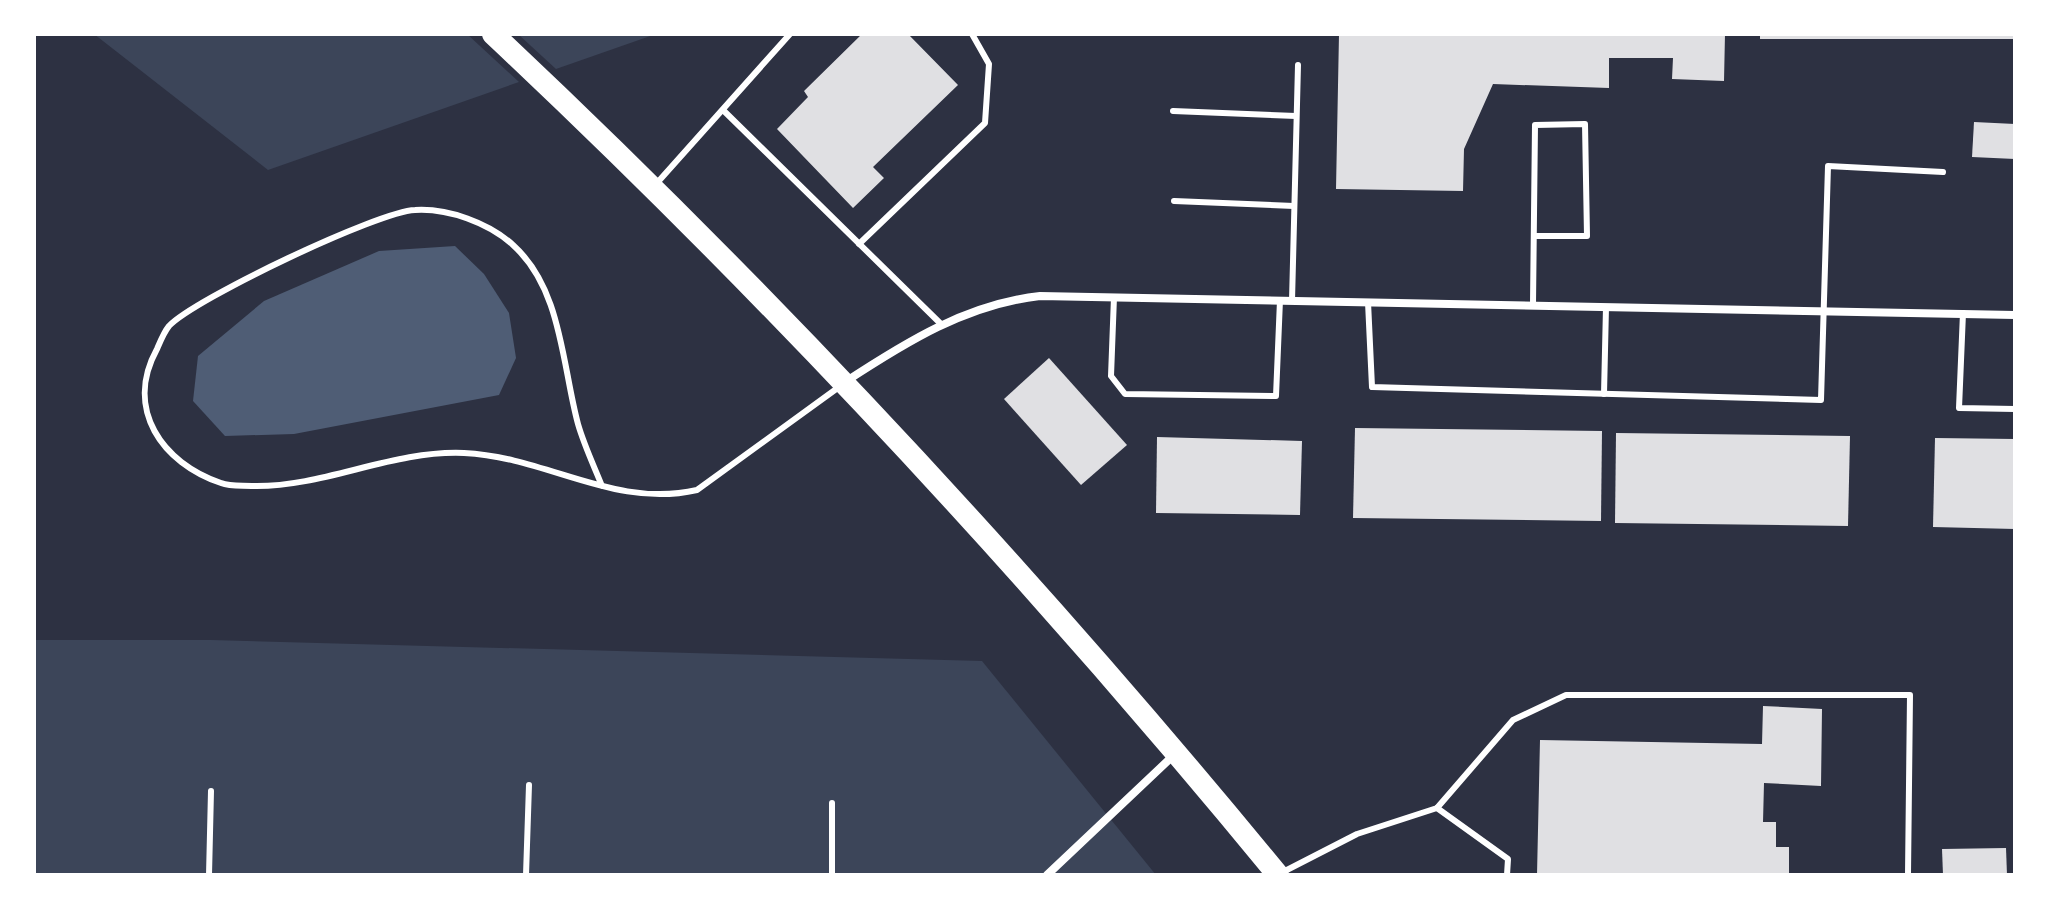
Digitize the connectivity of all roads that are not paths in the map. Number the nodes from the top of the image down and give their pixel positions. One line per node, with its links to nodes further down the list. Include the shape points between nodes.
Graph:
1 (493, 34): 9 (highway)
2 (790, 34): 5 (lane)
3 (972, 34): 13 (lane, via 989,64 985,123)
4 (1298, 65): 7 (lane)
5 (724, 111): 9 (lane); 13 (lane)
6 (1173, 111): 7 (lane)
7 (1296, 116): 11 (lane)
8 (1943, 172): 20 (lane, via 1828,166)
9 (654, 186): 24 (highway)
10 (1174, 201): 11 (lane)
11 (1294, 206): 16 (lane)
12 (1536, 236): 12 (lane, via 1535,125 1585,124 1587,236); 18 (lane)
13 (859, 244): 23 (lane)
14 (1114, 297): 15 (street); 15 (lane, via 1111,376 1125,394 1276,396); 23 (street, via 1000,300)
15 (1280, 300): 16 (street)
16 (1292, 301): 17 (street)
17 (1368, 302): 18 (street); 25 (lane, via 1372,387)
18 (1533, 304): 19 (street)
19 (1606, 307): 20 (street); 25 (lane)
20 (1823, 311): 21 (street); 25 (lane, via 1821,400)
21 (1963, 313): 22 (street); 26 (lane, via 1959,408)
22 (2015, 315)
23 (942, 325): 24 (street)
24 (845, 383): 27 (lane, via 697,490 630,495); 28 (highway)
25 (1604, 394)
26 (2015, 409)
27 (602, 486): 27 (lane, via 530,462 462,453 408,458 322,479 225,485 192,472 165,449 150,424 143,390 150,361 169,326 214,295 383,215 416,210 448,214 482,224 513,245 534,271 551,307 579,426)
28 (1176, 754): 36 (street); 37 (highway)
29 (529, 785): 34 (lane)
30 (211, 791): 33 (lane)
31 (832, 803): 35 (lane)
32 (1437, 808): 37 (lane, via 1357,834); 38 (lane, via 1508,859); 39 (lane, via 1513,720 1566,695 1910,695)
33 (209, 875)
34 (526, 875)
35 (832, 875)
36 (1047, 875)
37 (1278, 875)
38 (1507, 875)
39 (1908, 875)

